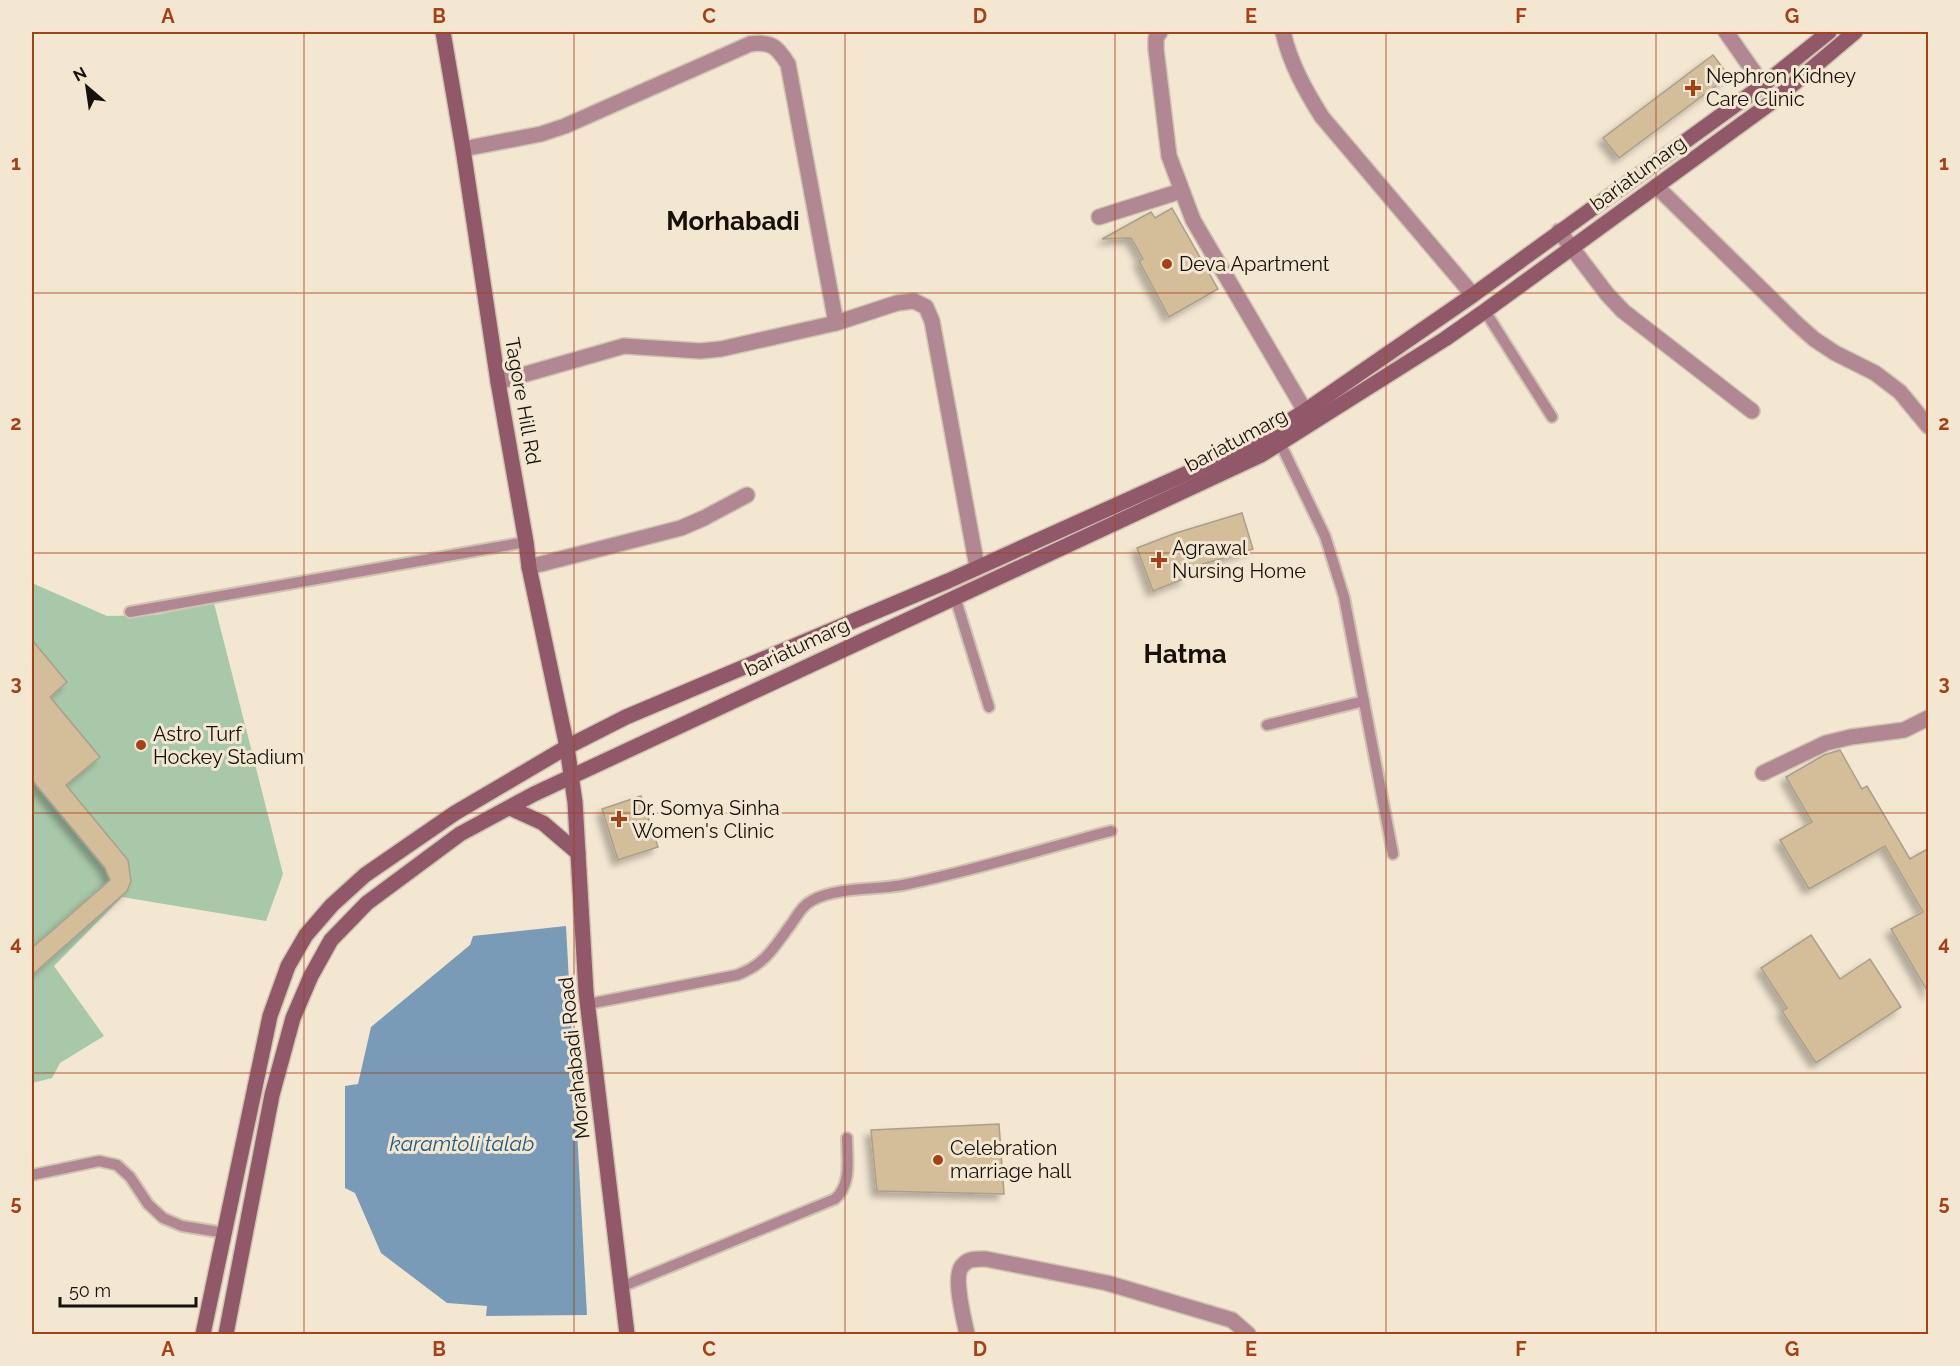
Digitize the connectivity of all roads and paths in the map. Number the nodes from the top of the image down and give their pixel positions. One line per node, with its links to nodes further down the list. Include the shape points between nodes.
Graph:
1 (443, 32): 8 (main road, Tagore Hill Rd)
2 (1160, 32): 10 (street, via 1156,49 1169,156)
3 (1283, 32): 14 (street, via 1304,89 1322,117)
4 (1726, 32): 7 (street)
5 (1829, 32): 7 (main road, bariatumarg)
6 (1855, 32): 9 (main road, bariatumarg, via 1772,102)
7 (1763, 86): 12 (main road, bariatumarg)
8 (463, 149): 16 (street, via 565,126 750,44 765,42 778,50 788,64); 17 (main road, Tagore Hill Rd)
9 (1656, 186): 13 (main road, bariatumarg); 21 (street, via 1805,331 1900,392)
10 (1181, 191): 11 (street); 18 (street, via 1193,220)
11 (1099, 217)
12 (1559, 231): 13 (street); 14 (main road, bariatumarg)
13 (1572, 247): 15 (main road, bariatumarg); 19 (street, via 1623,311)
14 (1473, 295): 18 (main road, bariatumarg)
15 (1485, 311): 20 (lane); 22 (main road, bariatumarg)
16 (836, 323): 17 (street, via 721,349 624,346); 26 (street, via 897,303 914,301 926,307 932,321)
17 (498, 382): 24 (main road, Tagore Hill Rd)
18 (1305, 411): 26 (main road, bariatumarg, via 1254,443)
19 (1752, 411)
20 (1552, 417)
21 (1929, 426)
22 (1280, 443): 27 (main road, bariatumarg); 29 (lane, via 1335,564)
23 (747, 495): 25 (street, via 681,528)
24 (526, 542): 25 (main road, Tagore Hill Rd); 28 (lane)
25 (529, 567): 33 (main road, Tagore Hill Rd)
26 (977, 567): 33 (main road, bariatumarg, via 626,717)
27 (955, 597): 30 (lane); 35 (main road, bariatumarg)
28 (130, 612)
29 (1364, 701): 32 (lane); 39 (lane)
30 (989, 707)
31 (1929, 718): 34 (street, via 1904,730 1826,743)
32 (1267, 725)
33 (567, 747): 35 (main road, Tagore Hill Rd); 43 (main road, bariatumarg, via 455,813 365,875 306,935 288,966 270,1016)
34 (1763, 773)
35 (571, 777): 36 (main road, bariatumarg); 38 (main road, Morahabadi Road)
36 (510, 808): 38 (main road, via 543,823); 46 (main road, bariatumarg, via 460,834 367,903 331,940 311,976 293,1018 272,1095)
37 (1111, 831): 40 (lane, via 939,877 829,894 804,906 766,958 753,969)
38 (578, 853): 40 (main road, Morahabadi Road)
39 (1394, 854)
40 (588, 1004): 44 (main road, Morahabadi Road)
41 (847, 1138): 44 (lane, via 847,1185 835,1199)
42 (32, 1175): 43 (lane, via 99,1161 117,1165 163,1218 182,1226)
43 (225, 1233): 45 (main road, bariatumarg)
44 (621, 1287): 47 (main road, Morahabadi Road)
45 (203, 1335)
46 (226, 1335)
47 (627, 1335)
48 (967, 1335): 49 (street, via 958,1277 961,1266 970,1260 986,1259 1107,1283 1232,1320)
49 (1248, 1335)

